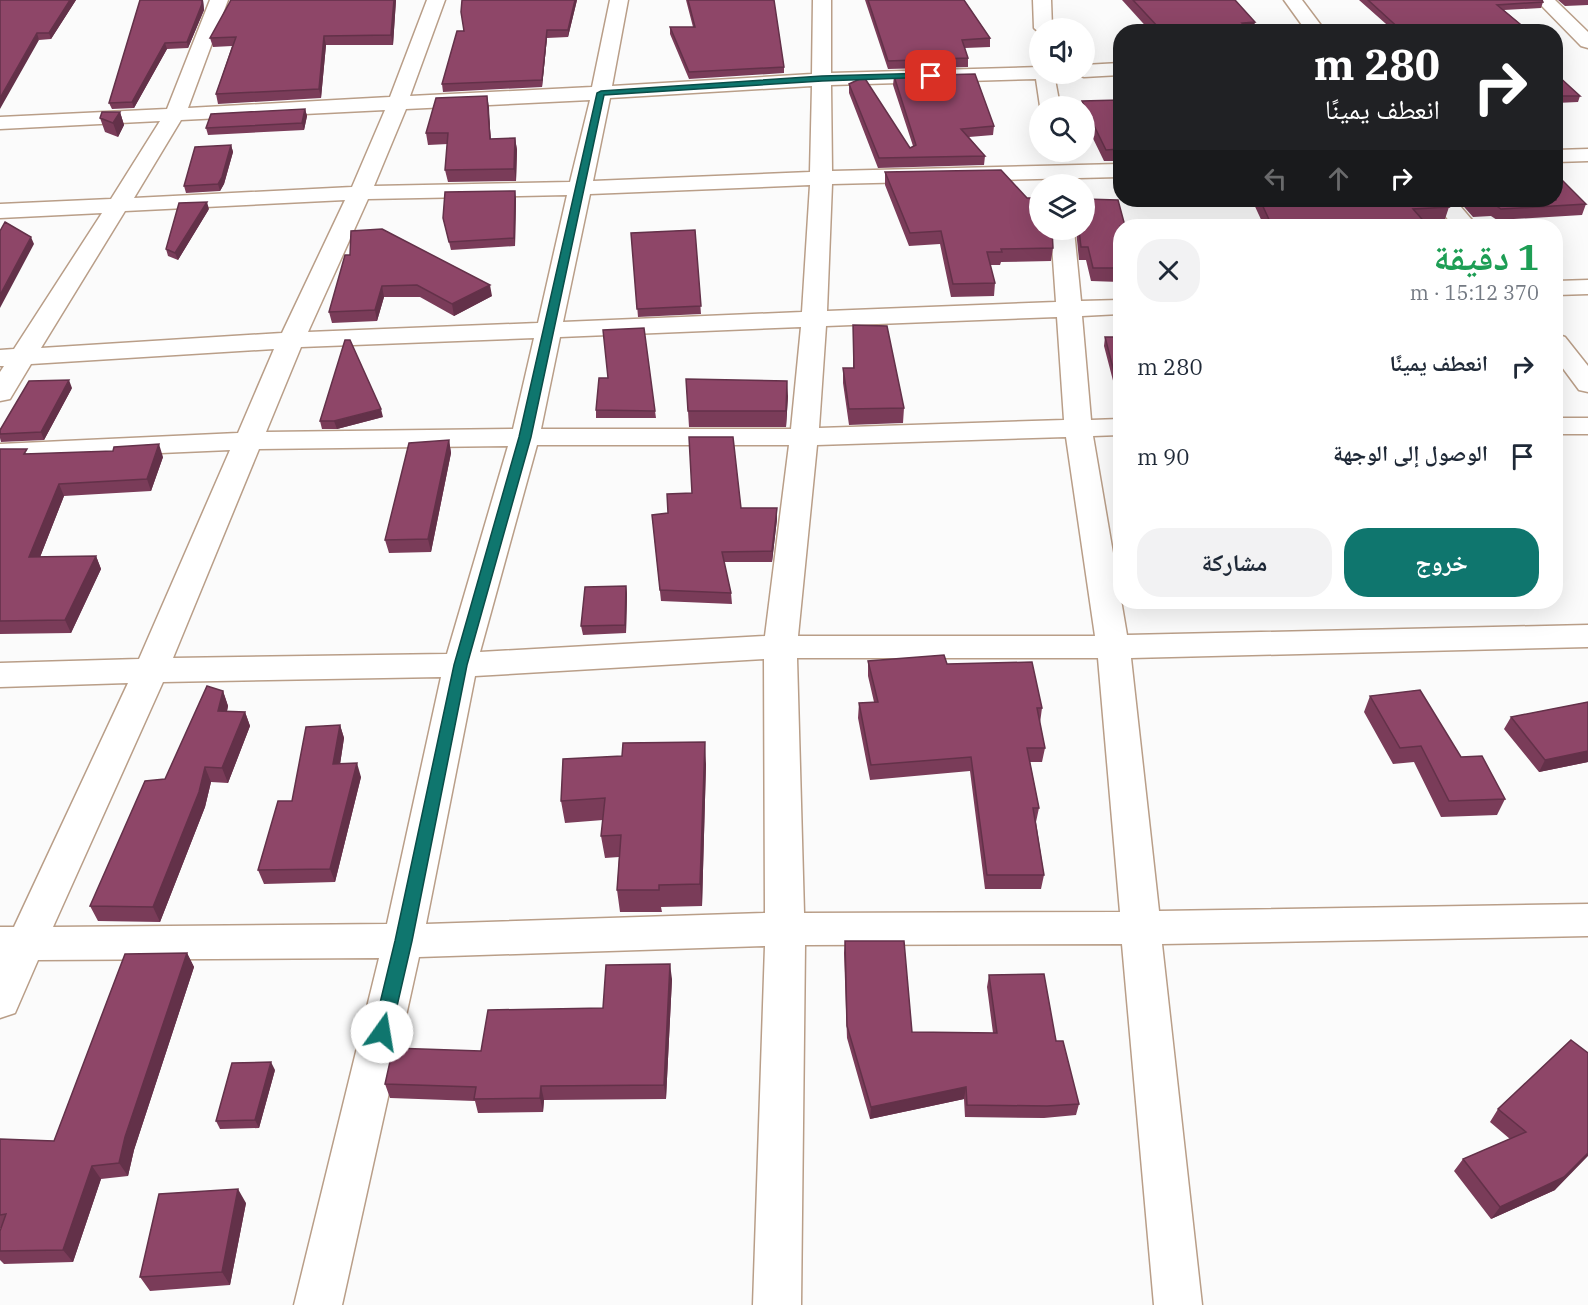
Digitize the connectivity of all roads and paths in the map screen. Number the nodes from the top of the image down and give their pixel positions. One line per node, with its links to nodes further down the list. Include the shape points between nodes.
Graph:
1 (219, 0): 18 (street)
2 (436, 0): 17 (street)
3 (619, 0): 16 (street)
4 (822, 0): 15 (street)
5 (1042, 0): 8 (street)
6 (1293, 0): 9 (street)
7 (1545, 0): 10 (street)
8 (1043, 18)
9 (1311, 24)
10 (1588, 44): 11 (street)
11 (1566, 47)
12 (1113, 69): 13 (street)
13 (1095, 70)
14 (1029, 72): 15 (street)
15 (822, 79): 16 (street); 24 (street)
16 (601, 93): 17 (street); 25 (street)
17 (398, 103): 18 (street); 26 (street)
18 (175, 114): 19 (street); 27 (street)
19 (0, 123)
20 (1588, 155): 21 (street)
21 (1563, 156)
22 (1059, 170): 23 (street); 24 (street)
23 (1113, 171)
24 (821, 178): 25 (street); 36 (street)
25 (579, 188): 26 (street); 37 (street)
26 (360, 193): 27 (street); 38 (street)
27 (117, 206): 29 (street); 40 (street)
28 (1450, 207): 30 (street)
29 (0, 212)
30 (1459, 219)
31 (1064, 240): 35 (street)
32 (1588, 287): 33 (street)
33 (1563, 288)
34 (1113, 306): 35 (street)
35 (1068, 309): 36 (street); 45 (street)
36 (814, 318): 37 (street); 48 (street)
37 (548, 331): 38 (street); 47 (street)
38 (291, 340): 40 (street); 49 (street)
39 (1563, 351): 41 (street)
40 (11, 358): 42 (street)
41 (1588, 384)
42 (0, 393)
43 (1563, 426): 44 (street)
44 (1588, 426)
45 (1078, 427): 46 (street); 48 (street); 52 (street)
46 (1113, 427)
47 (525, 437): 48 (street); 49 (street); 54 (street)
48 (804, 437): 53 (street)
49 (249, 441): 50 (street); 55 (street)
50 (0, 452)
51 (1588, 636): 52 (street)
52 (1113, 646): 53 (street); 58 (street)
53 (780, 647): 54 (street); 59 (street)
54 (460, 665): 55 (street); 60 (street)
55 (151, 670): 56 (street); 61 (street)
56 (0, 675)
57 (1588, 920): 58 (street)
58 (1141, 928): 59 (street); 65 (street)
59 (786, 929): 60 (street); 64 (street)
60 (403, 941): 61 (street); 63 (street)
61 (13, 943): 62 (street)
62 (0, 1000)
63 (318, 1305)
64 (777, 1305)
65 (1179, 1305)

